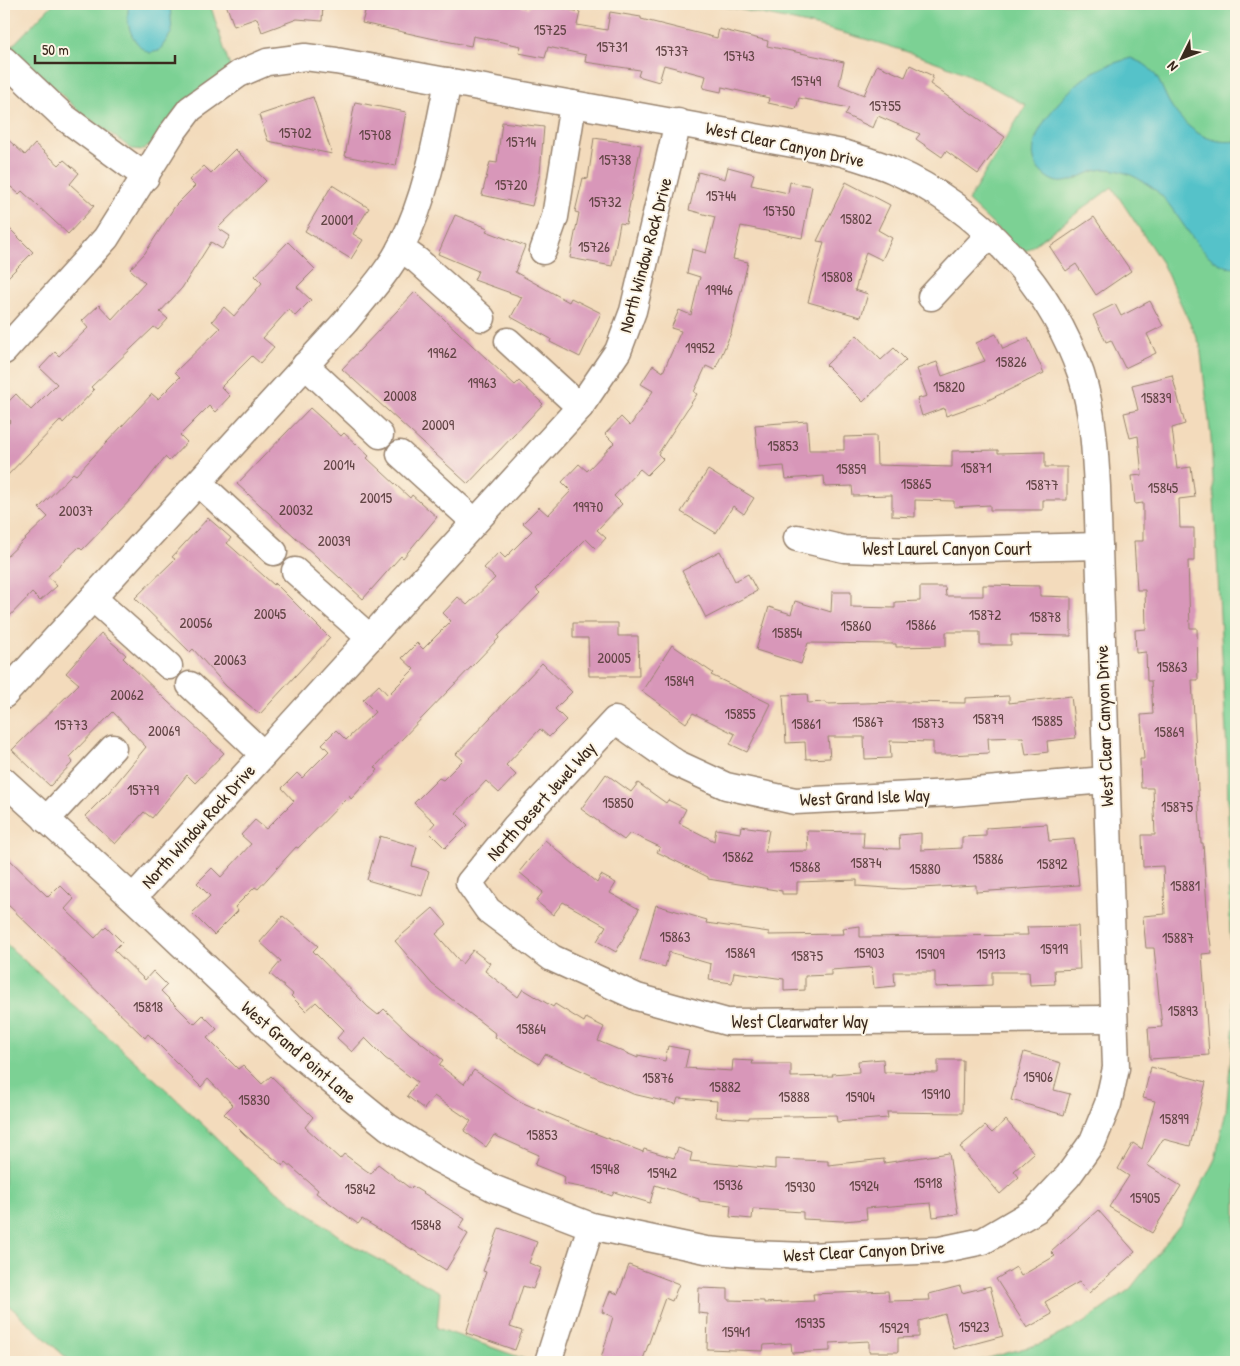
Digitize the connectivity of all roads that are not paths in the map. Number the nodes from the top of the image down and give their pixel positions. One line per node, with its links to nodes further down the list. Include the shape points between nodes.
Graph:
1 (4, 60): 5 (street, via 64,117)
2 (448, 81): 3 (street, West Clear Canyon Drive); 5 (street, West Clear Canyon Drive, via 305,57 267,62 239,74 190,109); 7 (street, via 434,155 413,220)
3 (573, 104): 4 (street, West Clear Canyon Drive); 8 (street, via 555,217)
4 (678, 122): 6 (street, West Clear Canyon Drive, via 843,153 892,169 923,185); 14 (street, North Window Rock Drive, via 633,311 618,351)
5 (146, 177): 12 (street, West Clear Canyon Drive, via 106,238)
6 (990, 234): 9 (street); 20 (street, West Clear Canyon Drive, via 1045,298 1080,374 1093,427)
7 (400, 248): 10 (street); 13 (street, via 346,321)
8 (544, 251)
9 (931, 297)
10 (482, 318)
11 (508, 341): 14 (street)
12 (4, 351)
13 (305, 365): 15 (street); 17 (street)
14 (580, 407): 18 (street, North Window Rock Drive)
15 (380, 435)
16 (400, 454): 18 (street)
17 (199, 483): 21 (street); 23 (street)
18 (476, 522): 24 (street, North Window Rock Drive)
19 (797, 538): 20 (street, West Laurel Canyon Court, via 844,549 908,552)
20 (1099, 546): 32 (street, West Clear Canyon Drive)
21 (274, 552)
22 (295, 571): 24 (street)
23 (93, 598): 25 (street); 27 (street)
24 (370, 638): 30 (street, North Window Rock Drive)
25 (169, 666)
26 (190, 686): 30 (street, North Window Rock Drive)
27 (4, 695)
28 (615, 720): 32 (street, West Grand Isle Way, via 676,763 726,786 795,801 951,793); 34 (street, North Desert Jewel Way, via 515,827)
29 (113, 748): 33 (street)
30 (264, 754): 35 (street, North Window Rock Drive)
31 (4, 780): 33 (street, West Grand Point Lane)
32 (1105, 780): 36 (street, West Clear Canyon Drive)
33 (46, 820): 35 (street, West Grand Point Lane)
34 (469, 883): 36 (street, West Clearwater Way, via 488,910 552,958 636,997 727,1022)
35 (133, 898): 37 (street, West Grand Point Lane, via 292,1049 388,1127 438,1159 495,1189)
36 (1113, 1019): 37 (street, West Clear Canyon Drive, via 1116,1068 1108,1104 1093,1141 1068,1176 1036,1210 983,1241 940,1250 809,1256 752,1254 706,1250)
37 (591, 1226): 38 (street)
38 (548, 1362)

